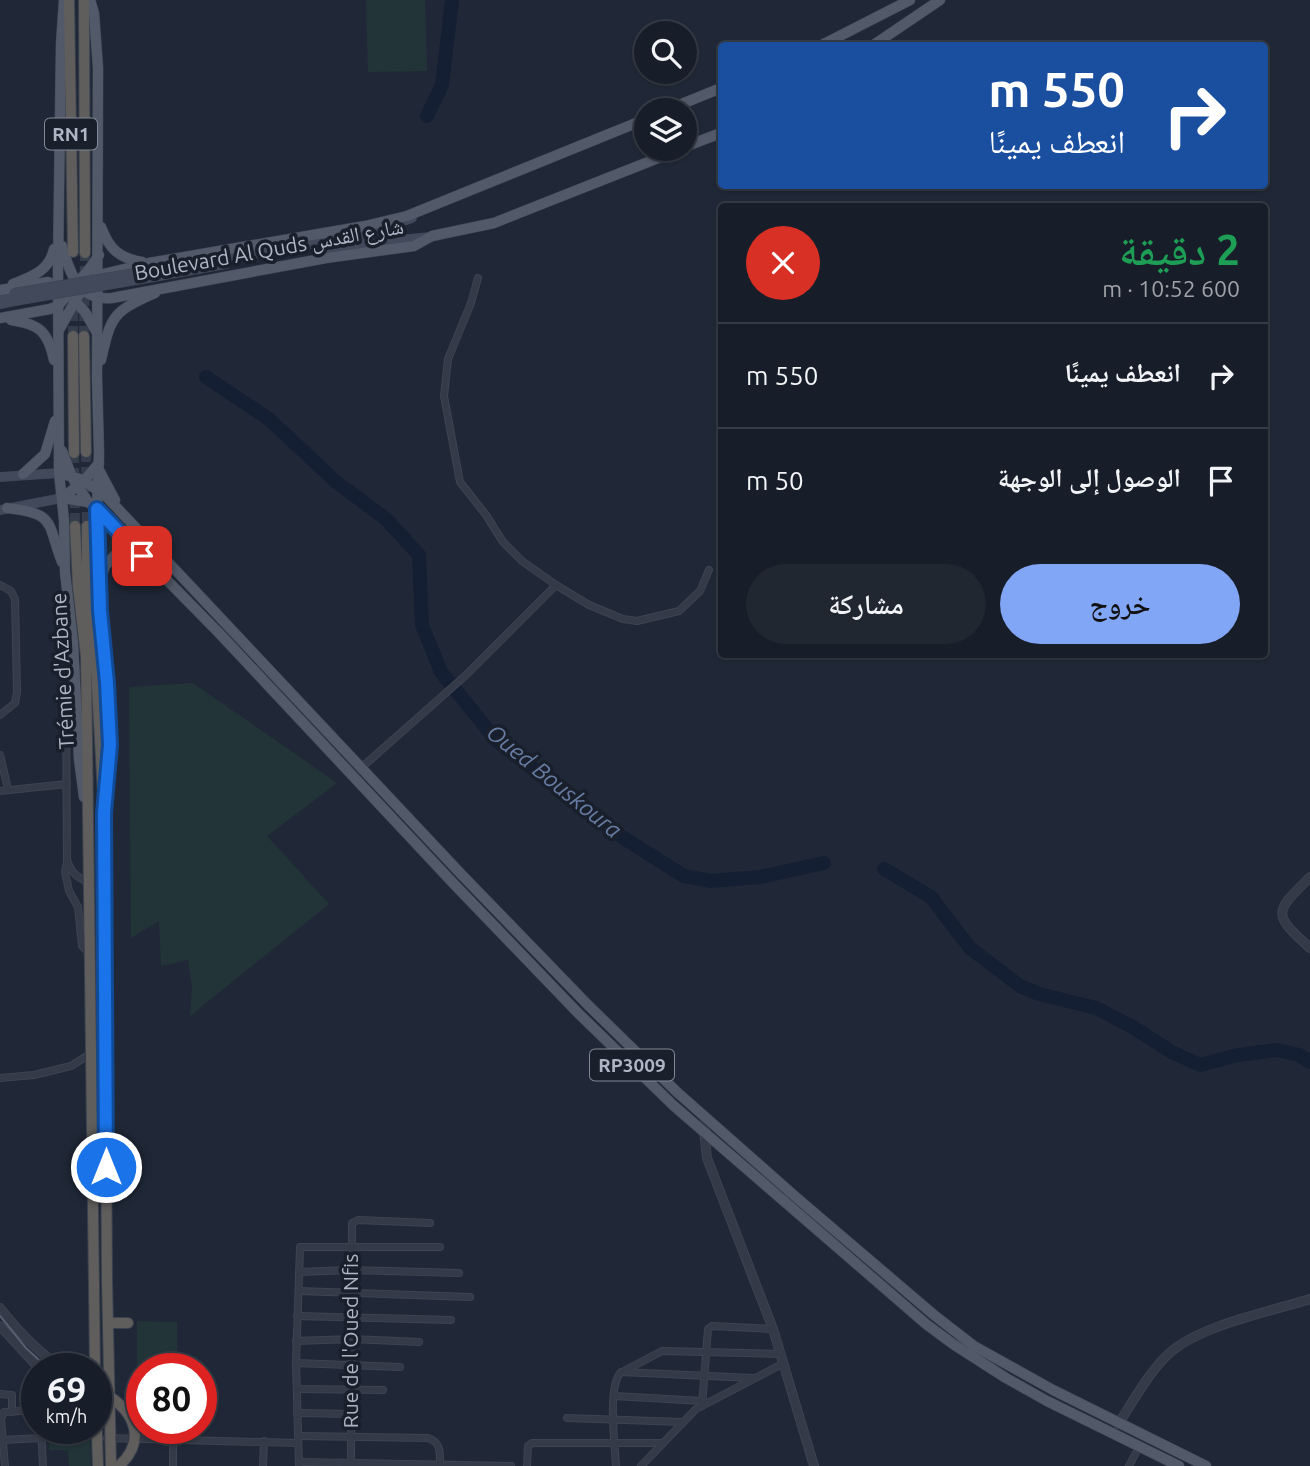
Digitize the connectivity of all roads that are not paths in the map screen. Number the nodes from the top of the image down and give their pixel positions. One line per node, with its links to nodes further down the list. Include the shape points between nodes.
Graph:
1 (67, 0): 2 (highway, RN1, via 79,252); 16 (main road, via 61,44)
2 (84, 0)
3 (90, 0): 15 (main road, via 98,68)
4 (910, 0): 6 (main road)
5 (940, 0): 7 (main road)
6 (828, 42)
7 (878, 42)
8 (718, 89): 9 (main road)
9 (696, 98)
10 (634, 124): 14 (main road, Boulevard Al Quds شارع القدس)
11 (718, 134): 12 (main road, Boulevard Al Quds شارع القدس)
12 (697, 142)
13 (649, 161): 17 (main road, Boulevard Al Quds شارع القدس, via 494,223)
14 (468, 193): 18 (main road, via 405,221); 21 (main road, Boulevard Al Quds شارع القدس, via 407,216)
15 (99, 219): 19 (main road); 21 (main road, via 114,251)
16 (59, 235): 20 (main road); 25 (main road); 27 (main road, via 47,267)
17 (432, 236): 18 (main road); 24 (main road, Boulevard Al Quds شارع القدس, via 414,246)
18 (320, 246): 21 (main road)
19 (97, 258): 20 (main road, via 82,270); 22 (main road); 26 (main road)
20 (67, 263): 26 (main road)
21 (148, 271): 22 (main road, Boulevard Al Quds شارع القدس); 29 (main road, bridge)
22 (99, 275): 26 (main road); 31 (main road)
23 (478, 278): 61 (street, via 444,380 455,468 503,542)
24 (174, 285): 31 (main road, Boulevard Al Quds شارع القدس); 39 (main road, via 116,314)
25 (58, 286): 27 (main road, via 48,282); 30 (main road); 33 (main road)
26 (80, 286): 30 (main road); 31 (main road)
27 (0, 289)
28 (0, 297): 29 (main road)
29 (15, 297): 32 (main road)
30 (72, 298): 33 (main road); 35 (main road); 36 (main road)
31 (99, 298): 37 (main road)
32 (0, 304)
33 (58, 306): 34 (main road); 36 (main road)
34 (0, 318): 40 (main road, via 42,331 52,350)
35 (90, 319): 36 (main road, via 72,317); 37 (main road)
36 (58, 334): 40 (main road)
37 (97, 335): 39 (main road)
38 (79, 336): 43 (highway)
39 (97, 378): 44 (main road)
40 (58, 382): 41 (main road)
41 (59, 400): 42 (main road); 46 (main road, via 48,448)
42 (59, 444): 45 (main road); 48 (main road)
43 (80, 453)
44 (99, 466): 49 (main road); 50 (main road); 54 (main road)
45 (59, 473): 46 (main road); 48 (main road); 51 (main road)
46 (23, 474): 47 (main road)
47 (0, 477)
48 (72, 477): 49 (main road)
49 (81, 484): 50 (main road); 51 (main road); 52 (main road)
50 (98, 489): 52 (main road); 54 (main road, RP3009)
51 (62, 498): 52 (main road); 53 (main road); 55 (main road)
52 (94, 504): 54 (main road); 55 (main road, via 74,507); 58 (main road, RP3009); 59 (main road)
53 (4, 509): 56 (main road, via 30,511 48,522)
54 (122, 513): 65 (main road, RP3009)
55 (64, 520): 56 (main road)
56 (65, 570): 62 (main road)
57 (709, 570): 61 (street, via 700,591 679,611 637,621 612,615)
58 (159, 572): 59 (main road, via 122,553 110,560); 79 (main road, RP3009, via 579,1014)
59 (100, 580): 69 (main road, via 110,745)
60 (0, 585): 63 (street, via 15,599 17,692 15,703)
61 (556, 585): 65 (street, via 465,676)
62 (76, 691): 66 (street, via 65,700); 70 (main road)
63 (0, 715)
64 (0, 755): 67 (street)
65 (361, 768): 78 (main road, RP3009, via 588,1005)
66 (67, 784): 67 (street); 71 (street)
67 (8, 789): 68 (street)
68 (0, 791)
69 (104, 813): 70 (highway, Trémie d'Azbane, via 95,651 81,526 78,587 86,657); 94 (highway, Trémie d'Azbane)
70 (87, 814): 73 (highway, Trémie d'Azbane)
71 (67, 860): 73 (street, via 71,872); 75 (street, via 65,872 78,907 82,946)
72 (1310, 877): 74 (street, via 1285,902 1281,918)
73 (88, 882): 75 (highway, Trémie d'Azbane)
74 (1310, 948)
75 (89, 953): 76 (highway, Trémie d'Azbane)
76 (90, 1054): 77 (street, via 71,1066); 104 (highway, Trémie d'Azbane)
77 (0, 1078)
78 (706, 1118): 79 (street); 128 (main road, RP3009, via 953,1330 1011,1368)
79 (704, 1132): 97 (street, via 707,1158); 142 (main road, RP3009, via 953,1344 1047,1401)
80 (430, 1223): 81 (street, Rue de l'Oued Nfis, via 358,1220 352,1223)
81 (352, 1246): 82 (street); 83 (street, Rue de l'Oued Nfis); 84 (street, via 302,1246 298,1250)
82 (440, 1247)
83 (351, 1270): 84 (street); 85 (street); 87 (street, Rue de l'Oued Nfis)
84 (299, 1272): 86 (street)
85 (459, 1273)
86 (299, 1291): 87 (street); 91 (street)
87 (352, 1292): 88 (street); 92 (street, Rue de l'Oued Nfis)
88 (470, 1297)
89 (1310, 1299): 128 (street, via 1189,1339 1154,1371)
90 (0, 1308): 103 (street)
91 (297, 1316): 92 (street); 99 (street)
92 (352, 1317): 93 (street); 98 (street, Rue de l'Oued Nfis)
93 (451, 1320)
94 (107, 1323): 95 (highway); 105 (highway, Trémie d'Azbane)
95 (128, 1323)
96 (0, 1326): 102 (street)
97 (773, 1329): 101 (street, via 712,1326 707,1333); 106 (street)
98 (352, 1339): 99 (street); 100 (street); 108 (street, Rue de l'Oued Nfis)
99 (296, 1341): 107 (street)
100 (419, 1342)
101 (707, 1351): 106 (street); 110 (street, via 662,1351); 111 (street)
102 (25, 1353)
103 (42, 1353)
104 (95, 1353)
105 (108, 1353)
106 (782, 1358): 112 (street); 157 (street)
107 (296, 1363): 108 (street); 113 (street)
108 (351, 1365): 109 (street); 114 (street, Rue de l'Oued Nfis)
109 (400, 1367)
110 (621, 1373): 111 (street); 117 (street)
111 (705, 1376): 112 (street); 119 (street)
112 (753, 1378): 119 (street)
113 (297, 1389): 114 (street); 123 (street)
114 (351, 1389): 115 (street); 124 (street, Rue de l'Oued Nfis)
115 (383, 1391)
116 (0, 1394): 121 (street, via 12,1395)
117 (614, 1396): 119 (street); 126 (street)
118 (112, 1399): 122 (highway)
119 (703, 1403): 127 (street)
120 (21, 1411): 121 (street)
121 (12, 1412): 133 (street, via 5,1412 1,1419)
122 (126, 1412)
123 (297, 1413): 124 (street); 132 (street)
124 (351, 1413): 129 (street, Rue de l'Oued Nfis)
125 (567, 1418): 126 (street)
126 (614, 1420): 127 (street); 141 (street)
127 (682, 1422): 135 (street)
128 (1118, 1424): 160 (main road, RP3009)
129 (351, 1438): 132 (street); 144 (street, Rue de l'Oued Nfis); 145 (street, via 433,1440 440,1450)
130 (21, 1439): 133 (street)
131 (217, 1439): 134 (street)
132 (298, 1439): 134 (street); 143 (street)
133 (1, 1440): 146 (street)
134 (264, 1441): 152 (street)
135 (663, 1443): 141 (street); 156 (street)
136 (41, 1444): 147 (street)
137 (97, 1444): 148 (highway)
138 (110, 1444): 149 (highway, Trémie d'Azbane)
139 (134, 1444): 150 (highway)
140 (173, 1444): 151 (street)
141 (615, 1444): 154 (street, via 532,1443); 155 (street)
142 (1139, 1447): 158 (street); 159 (main road, RP3009)
143 (299, 1464): 144 (street)
144 (351, 1464): 145 (street)
145 (440, 1465): 153 (street)
146 (5, 1466)
147 (43, 1466)
148 (98, 1466)
149 (111, 1466)
150 (119, 1466)
151 (173, 1466)
152 (263, 1466)
153 (511, 1466)
154 (527, 1466)
155 (616, 1466)
156 (640, 1466)
157 (814, 1466)
158 (1129, 1466)
159 (1179, 1466)
160 (1206, 1466)

